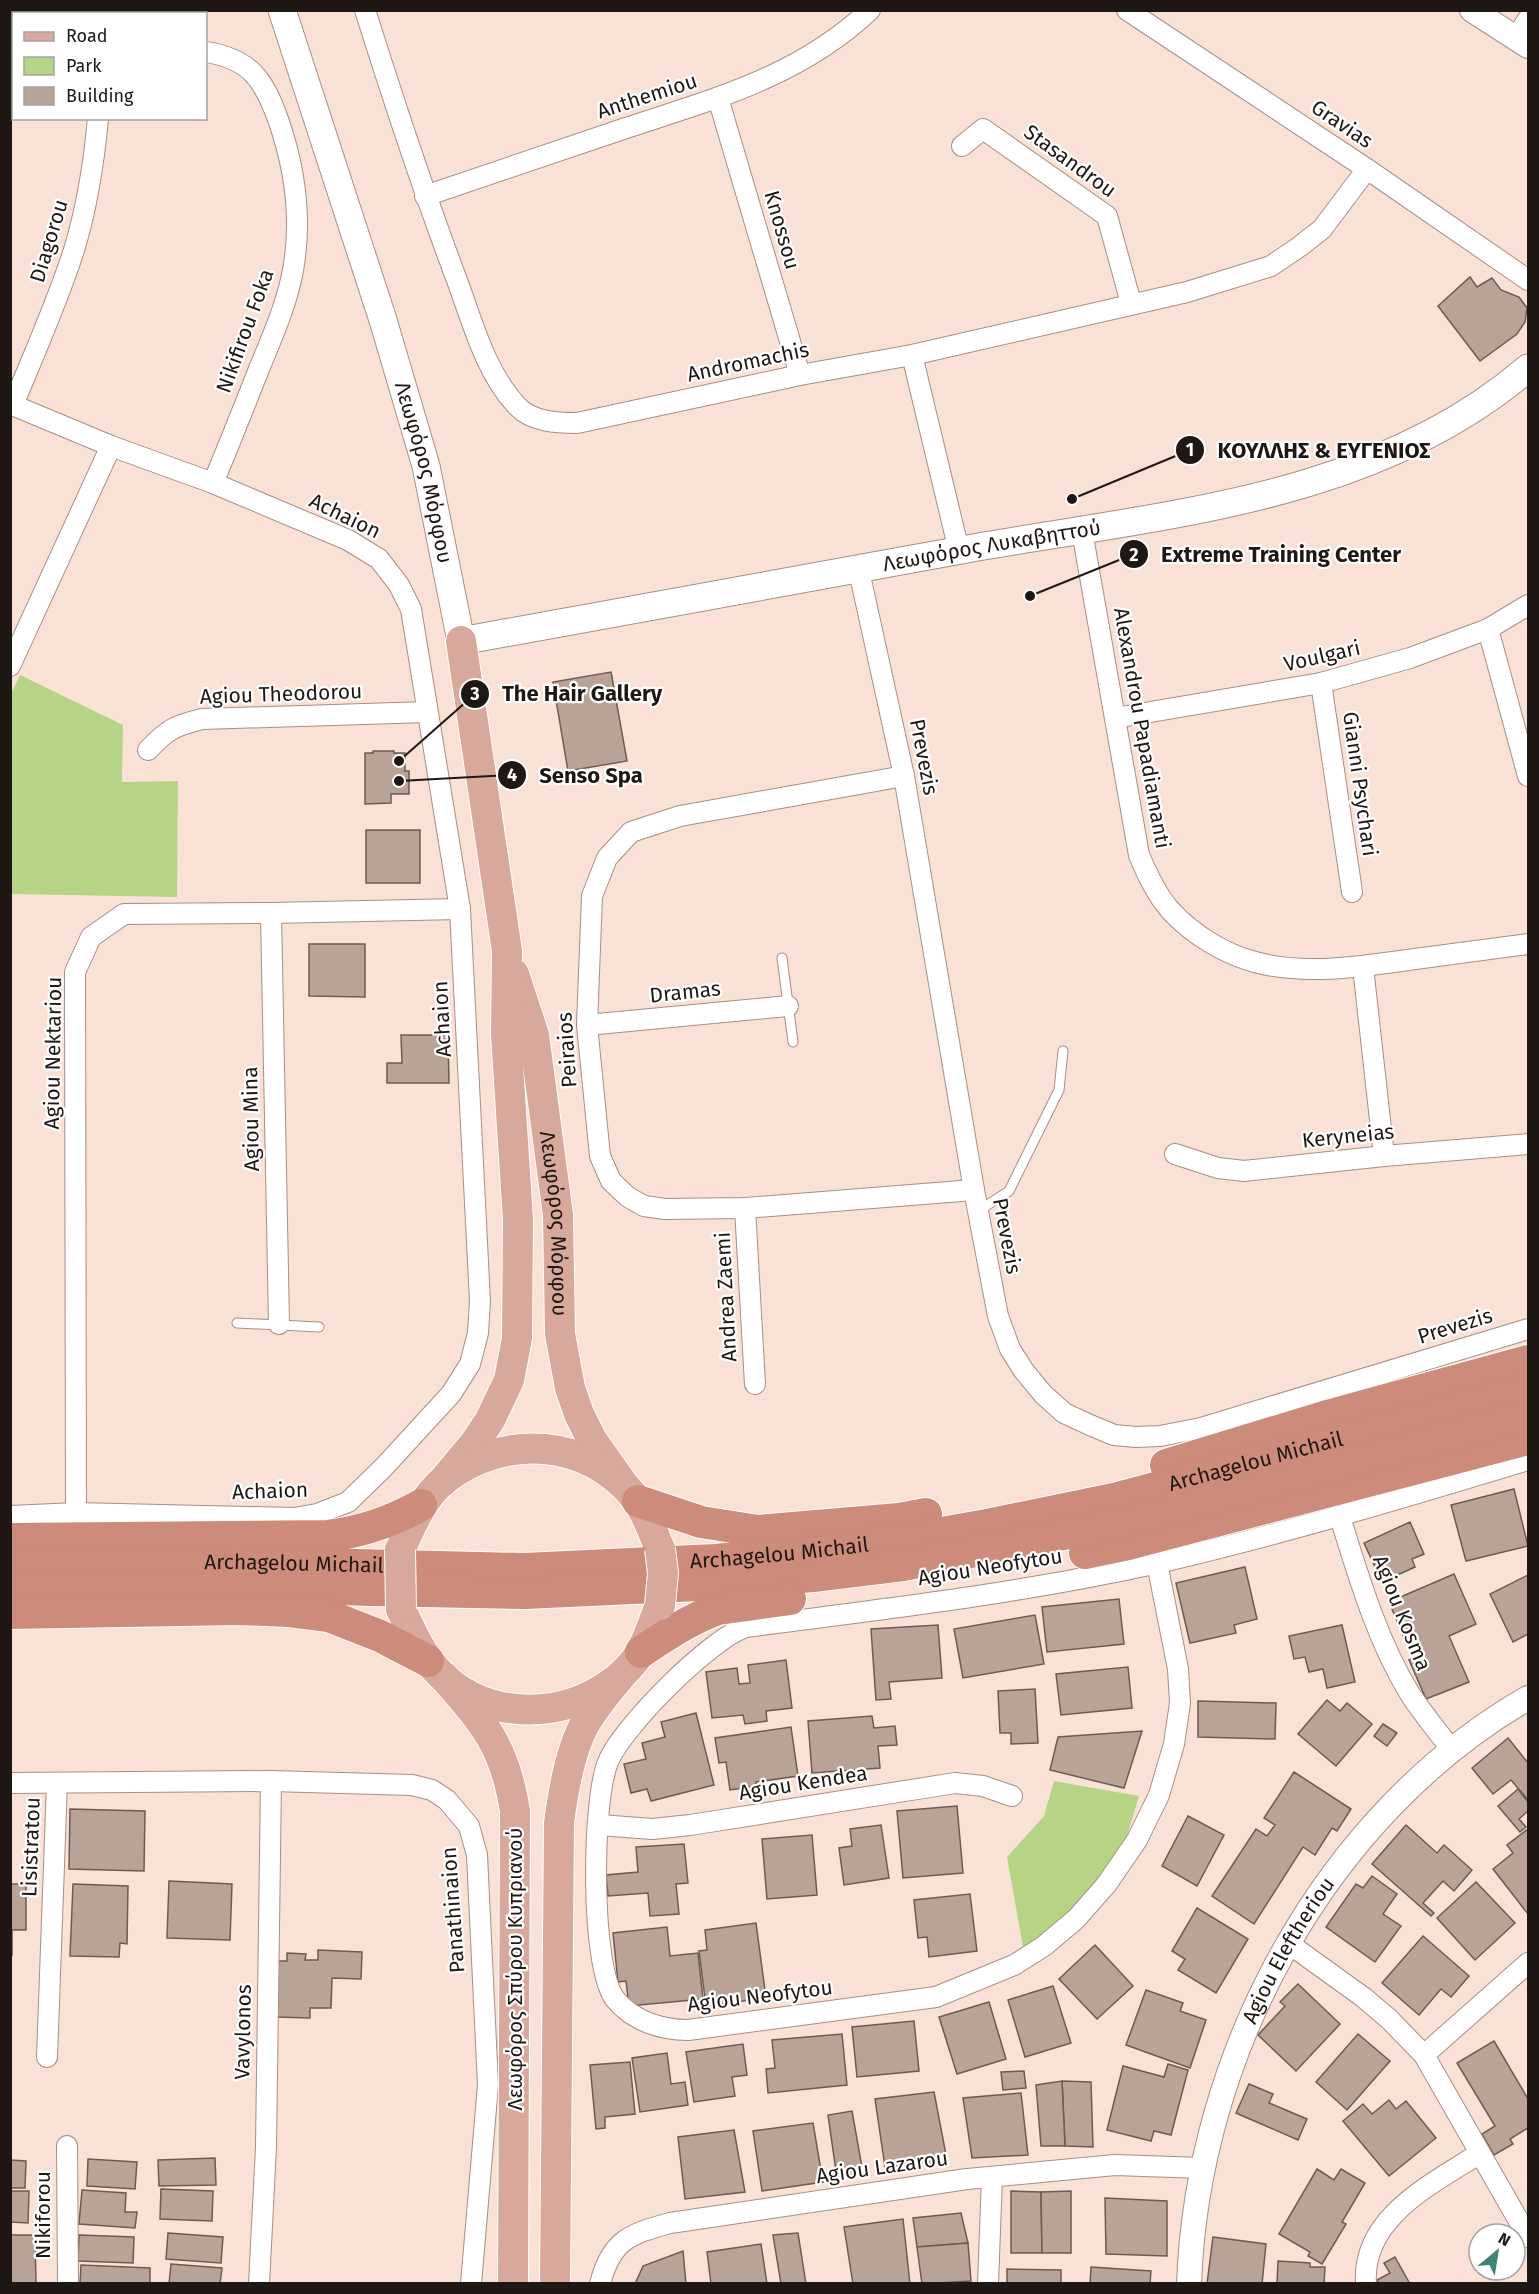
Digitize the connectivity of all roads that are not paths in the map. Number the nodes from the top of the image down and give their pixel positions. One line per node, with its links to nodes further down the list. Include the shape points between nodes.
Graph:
1 (282, 10): 26 (main road, Λεωφόρος Μόρφου, via 426,466)
2 (365, 10): 12 (street, Andromachis)
3 (870, 10): 8 (street, Anthemiou, via 810,57)
4 (1127, 10): 11 (street, Gravias)
5 (1472, 10): 6 (street)
6 (1524, 34)
7 (207, 52): 20 (street, Nikifirou Foka, via 236,59 257,76 272,104 286,142 297,228 293,271 277,324)
8 (718, 98): 12 (street, Anthemiou); 17 (street, Knossou)
9 (98, 120): 18 (street, Diagorou, via 95,155 74,250)
10 (962, 146): 14 (street, Stasandrou, via 983,129 1107,216)
11 (1367, 169): 13 (street, Gravias); 14 (street, Andromachis, via 1322,229 1271,266 1187,292)
12 (425, 196): 17 (street, Andromachis, via 483,349 500,383 518,408 537,418 577,423)
13 (1528, 280)
14 (1131, 303): 15 (street, Andromachis)
15 (912, 355): 17 (street, Andromachis); 22 (street)
16 (1528, 368): 21 (main road, Λεωφόρος Λυκαβηττού, via 1467,413 1393,452 1321,479 1238,501)
17 (800, 375)
18 (12, 404): 19 (street, Achaion)
19 (111, 446): 20 (street, Achaion); 27 (street)
20 (213, 483): 30 (street, Achaion, via 348,540 379,560 399,585 411,609)
21 (1082, 531): 22 (main road, Λεωφόρος Λυκαβηττού); 31 (street, Alexandrou Papadiamanti)
22 (959, 551): 23 (main road, Λεωφόρος Λυκαβηττού)
23 (859, 571): 26 (main road, Λεωφόρος Λυκαβηττού); 33 (street, Prevezis)
24 (1528, 605): 25 (street, Voulgari)
25 (1488, 629): 29 (street, Voulgari, via 1410,658); 34 (street)
26 (461, 640): 39 (main road, Λεωφόρος Μόρφου)
27 (15, 645): 28 (street)
28 (10, 666)
29 (1321, 683): 31 (street, Voulgari); 35 (street, Gianni Psychari)
30 (427, 712): 32 (street, Agiou Theodorou, via 202,719 165,732); 36 (street, Achaion)
31 (1115, 718): 41 (street, Alexandrou Papadiamanti, via 1139,855 1152,885 1170,910 1223,950 1254,962 1293,968)
32 (148, 750)
33 (904, 776): 43 (street, Peiraios, via 680,816 631,832 607,858 592,896); 49 (street, Prevezis)
34 (1528, 776)
35 (1352, 892)
36 (460, 909): 37 (street, Agiou Nektariou); 65 (street, Achaion, via 480,1301 478,1333 470,1364 451,1394 348,1502 317,1514 294,1518)
37 (271, 914): 53 (street, Agiou Mina); 65 (street, Agiou Nektariou, via 124,914 92,937 75,972)
38 (1528, 944): 41 (street, Alexandrou Papadiamanti)
39 (507, 951): 62 (main road, Λεωφόρος Μόρφου, via 506,1034 518,1220 517,1338 509,1380 490,1419); 63 (main road, Λεωφόρος Μόρφου, via 534,1035 558,1215 560,1334 570,1388 592,1440)
40 (782, 958): 42 (lane)
41 (1363, 967): 48 (street)
42 (788, 1006): 43 (street, Dramas); 44 (lane)
43 (587, 1025): 50 (street, Peiraios, via 600,1156 611,1181 645,1206)
44 (793, 1042)
45 (1063, 1050): 51 (lane, via 1059,1090 1009,1191)
46 (1528, 1144): 48 (street, Keryneias)
47 (1175, 1154): 48 (street, Keryneias, via 1218,1168 1244,1171)
48 (1384, 1156)
49 (974, 1190): 50 (street, Peiraios); 51 (street, Prevezis)
50 (745, 1208): 57 (street, Andrea Zaemi)
51 (978, 1211): 55 (street, Prevezis, via 998,1316 1010,1349 1043,1394 1064,1413 1114,1435 1160,1436 1201,1428)
52 (237, 1323): 53 (lane)
53 (279, 1324): 54 (lane)
54 (319, 1327)
55 (1528, 1329)
56 (1528, 1361): 63 (highway, via 1112,1481 899,1519 758,1531 701,1522)
57 (755, 1384)
58 (1528, 1389): 69 (highway, Archagelou Michail, via 1114,1499 942,1533 805,1552 524,1569 238,1562)
59 (1528, 1415): 71 (highway, Archagelou Michail, via 1121,1523 903,1565 813,1576 525,1593 237,1586)
60 (1528, 1439): 73 (highway, via 1128,1544 904,1585 718,1609 672,1631)
61 (1528, 1460): 67 (street, Agiou Neofytou)
62 (443, 1481): 63 (main road, via 476,1459 514,1448 553,1449 591,1461); 64 (main road)
63 (630, 1493): 73 (main road, Λεωφόρος Μόρφου, bridge, via 660,1549 663,1573 660,1605)
64 (422, 1505): 68 (highway, via 359,1532 328,1536); 74 (main road, bridge, via 400,1550 401,1609 416,1642)
65 (76, 1513): 66 (street, Achaion)
66 (10, 1516)
67 (1340, 1517): 70 (street, Agiou Neofytou); 77 (street, Agiou Kosma, via 1380,1635 1410,1694)
68 (10, 1539)
69 (10, 1563)
70 (1157, 1563): 82 (street, Agiou Neofytou, via 1032,1586 737,1630 677,1679 618,1743 603,1776); 82 (street, Agiou Neofytou, via 1178,1669 1180,1703 1174,1744 1159,1795 1137,1840 1106,1885 1076,1919 1014,1965 936,1997 688,2030 657,2026 631,2014 615,1999 603,1973 597,1926)
71 (10, 1589)
72 (10, 1613): 74 (highway, via 240,1609 329,1616 380,1636)
73 (641, 1652): 75 (main road, Λεωφόρος Μόρφου)
74 (435, 1669): 75 (main road, via 469,1695 499,1707 532,1711 564,1707 594,1695); 95 (main road, Λεωφόρος Σπύρου Κυπριανού, via 485,1727 503,1758 516,1811)
75 (620, 1677): 96 (main road, Λεωφόρος Σπύρου Κυπριανού, via 584,1725 563,1792)
76 (1528, 1698): 77 (street, Agiou Eleftheriou)
77 (1452, 1750): 83 (street, Agiou Eleftheriou, via 1402,1796 1358,1845)
78 (271, 1781): 80 (street, Panathinaion); 93 (street, Vavylonos, via 266,2147); 94 (street, Panathinaion, via 412,1785 432,1790 447,1800 469,1826 477,1855 488,2085)
79 (10, 1783): 80 (street, Panathinaion)
80 (57, 1783): 86 (street, Lisistratou)
81 (1012, 1796): 82 (street, Agiou Kendea, via 982,1786 955,1783 690,1825 653,1829)
82 (598, 1825)
83 (1288, 1943): 85 (street, via 1363,1997); 89 (street, Agiou Eleftheriou, via 1240,2043)
84 (1528, 1963): 85 (street)
85 (1424, 2055): 88 (street)
86 (47, 2057)
87 (67, 2146): 92 (street, Nikiforou)
88 (1480, 2153): 91 (street); 100 (street, via 1404,2203 1391,2216 1368,2258)
89 (1202, 2168): 90 (street, Agiou Lazarou, via 1115,2165); 99 (street, Agiou Eleftheriou)
90 (992, 2177): 97 (street, Agiou Lazarou, via 647,2229 625,2239 614,2250); 98 (street)
91 (1528, 2237)
92 (68, 2283)
93 (260, 2283)
94 (471, 2283)
95 (513, 2283)
96 (555, 2283)
97 (600, 2283)
98 (988, 2283)
99 (1189, 2283)
100 (1366, 2283)

